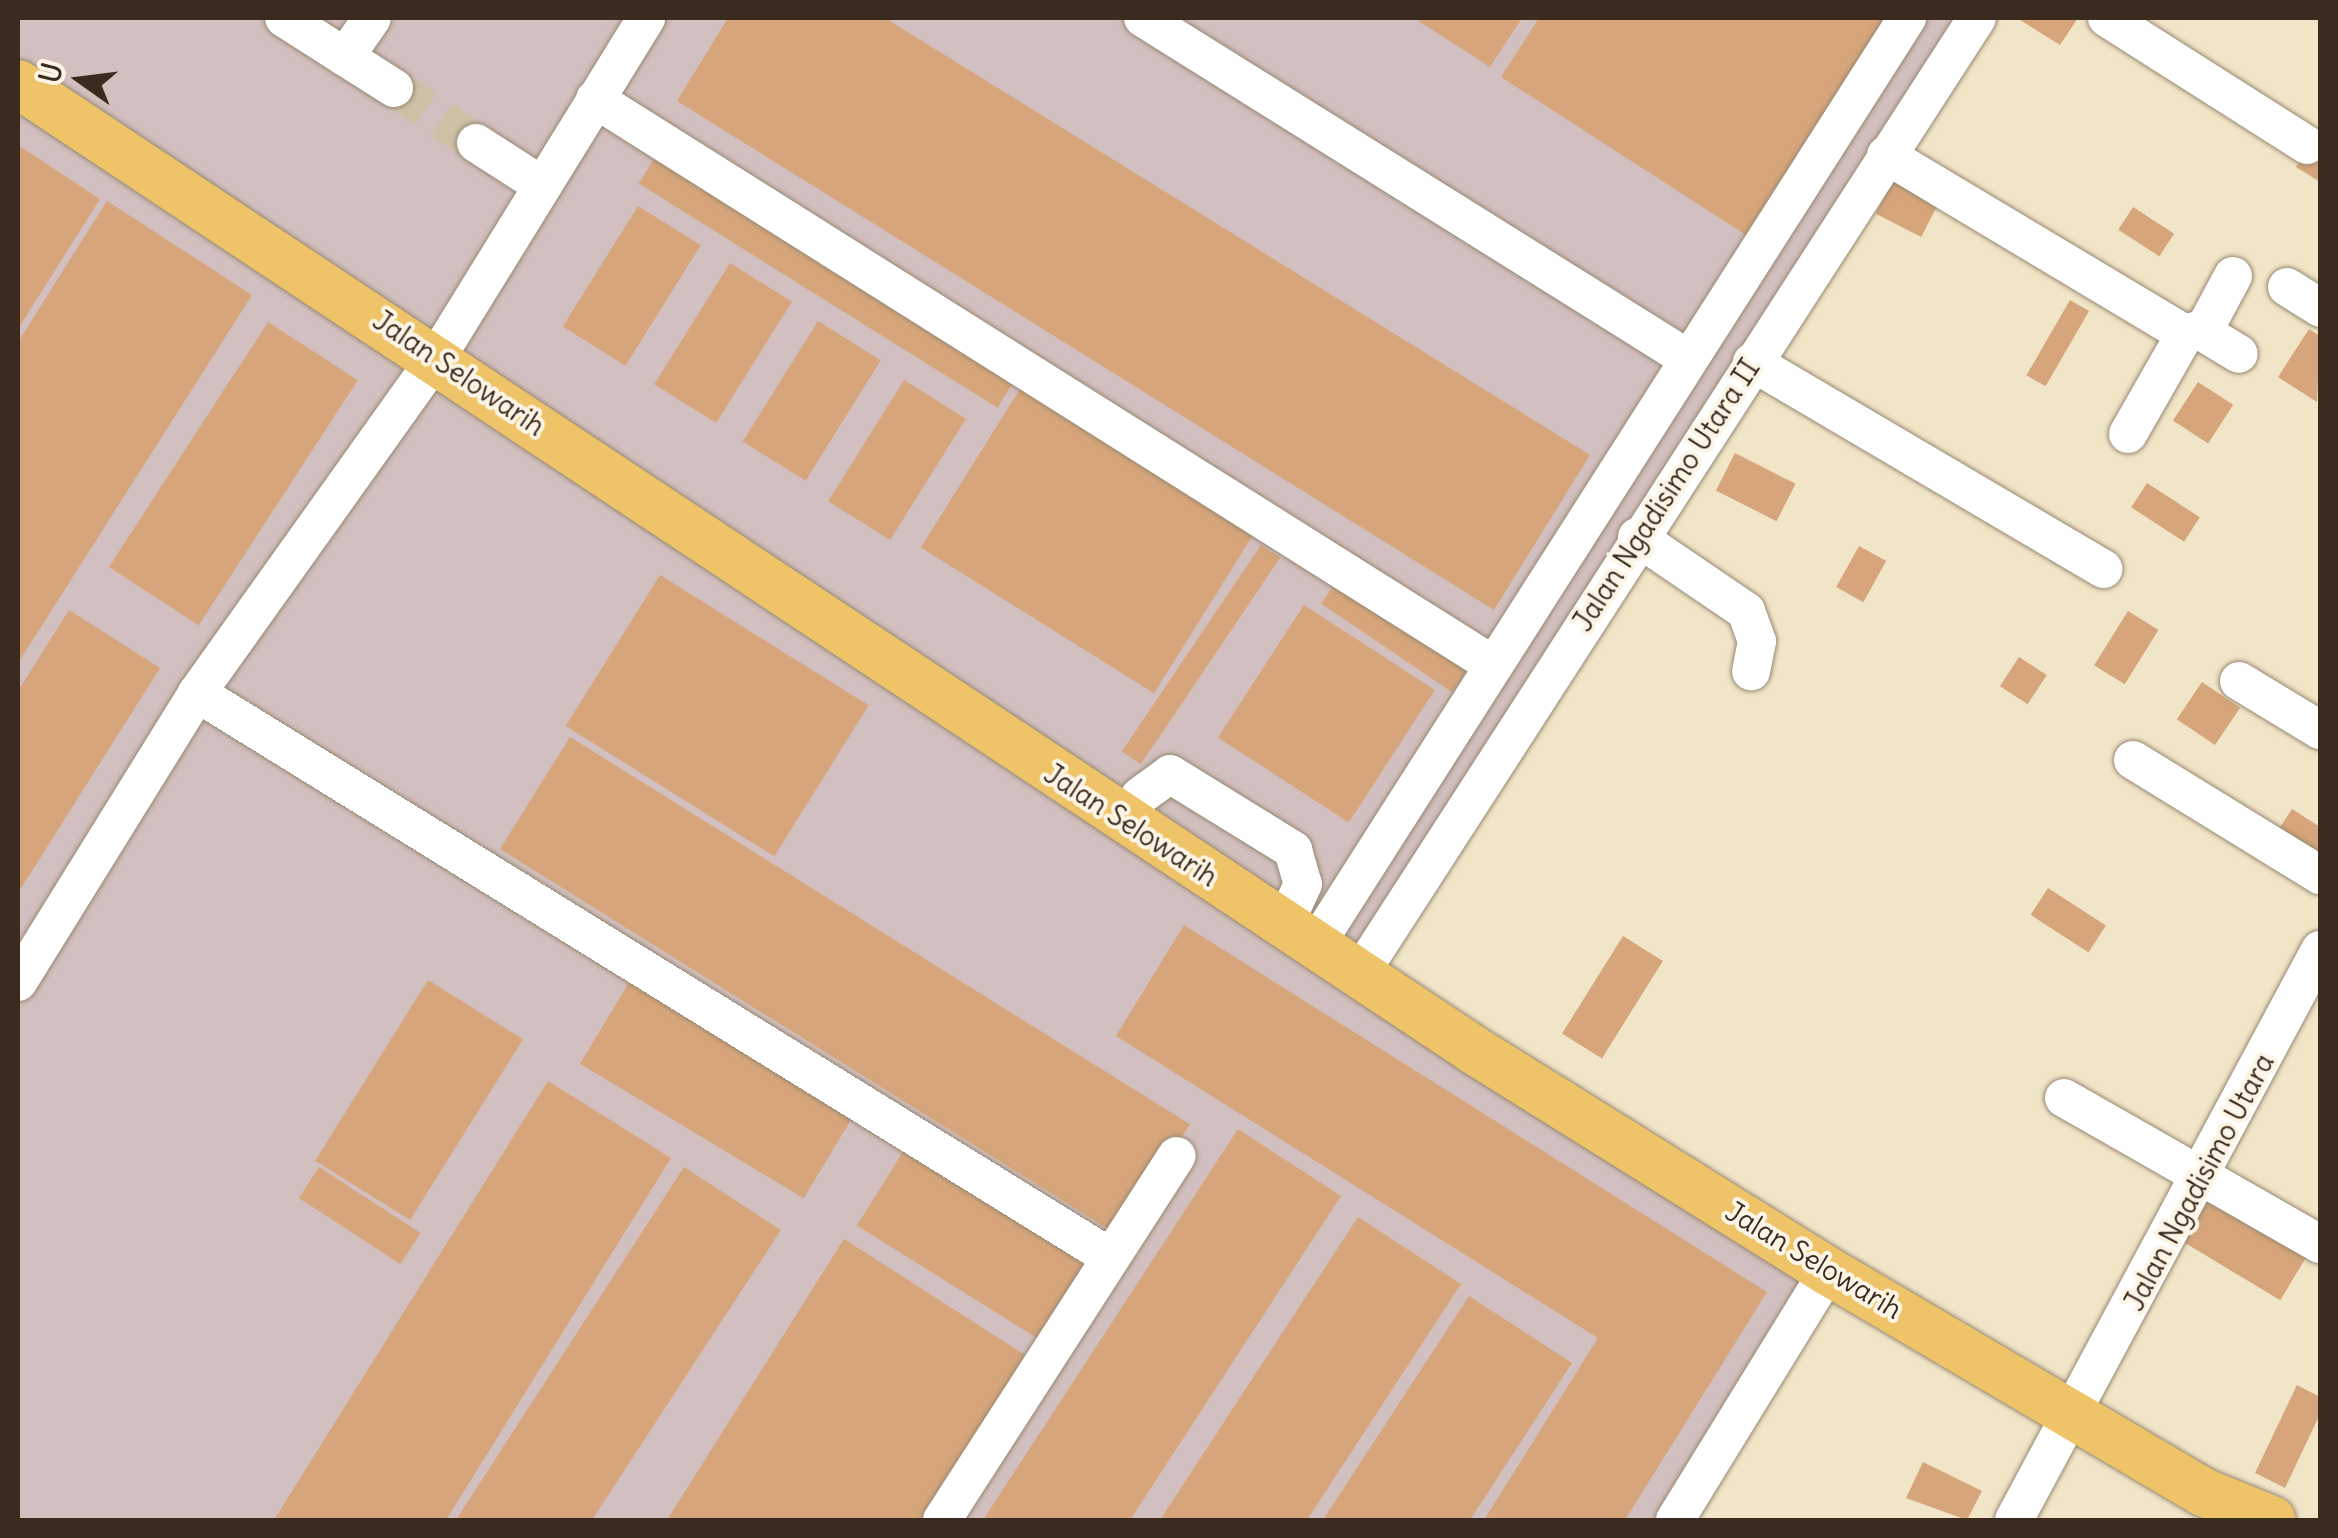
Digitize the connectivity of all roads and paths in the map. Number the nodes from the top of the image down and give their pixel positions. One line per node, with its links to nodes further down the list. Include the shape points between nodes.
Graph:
1 (284, 18): 8 (street)
2 (372, 18): 8 (street)
3 (646, 18): 11 (street)
4 (1143, 18): 22 (street)
5 (1908, 18): 22 (street)
6 (1976, 18): 14 (street, Jalan Ngadisimo Utara II)
7 (2107, 18): 13 (street)
8 (346, 57): 10 (street)
9 (18, 84): 21 (main road, Jalan Selowarih)
10 (394, 88)
11 (595, 99): 15 (street); 27 (street)
12 (476, 143): 15 (street)
13 (2307, 145)
14 (1886, 155): 19 (street); 23 (street, Jalan Ngadisimo Utara II)
15 (538, 184): 21 (street)
16 (2234, 276): 19 (street)
17 (2286, 287): 18 (street)
18 (2320, 308)
19 (2193, 333): 20 (street); 24 (street)
20 (2238, 354)
21 (437, 358): 30 (street); 35 (main road, Jalan Selowarih)
22 (1688, 358): 27 (street)
23 (1752, 362): 25 (street, Jalan Ngadisimo Utara II); 26 (street)
24 (2128, 434)
25 (1637, 537): 28 (street, via 1746,611 1757,641); 37 (street, Jalan Ngadisimo Utara II)
26 (2104, 569)
27 (1493, 665): 35 (street)
28 (1751, 671)
29 (2238, 681): 31 (street)
30 (197, 693): 38 (street); 43 (street)
31 (2320, 730)
32 (2133, 760): 34 (street)
33 (1140, 796): 35 (street, via 1170,774 1293,850 1303,884)
34 (2320, 875)
35 (1299, 935): 37 (main road, Jalan Selowarih)
36 (2320, 950): 41 (street, Jalan Ngadisimo Utara)
37 (1358, 975): 44 (main road, Jalan Selowarih)
38 (18, 982)
39 (2064, 1098): 41 (street)
40 (1177, 1156): 43 (street)
41 (2201, 1178): 42 (street); 45 (street, Jalan Ngadisimo Utara)
42 (2320, 1244)
43 (1110, 1257): 46 (street)
44 (1828, 1271): 45 (main road, Jalan Selowarih); 47 (street)
45 (2078, 1414): 48 (street, Jalan Ngadisimo Utara); 49 (main road, Jalan Selowarih, via 2203,1492)
46 (942, 1520)
47 (1675, 1520)
48 (2014, 1520)
49 (2272, 1520)

